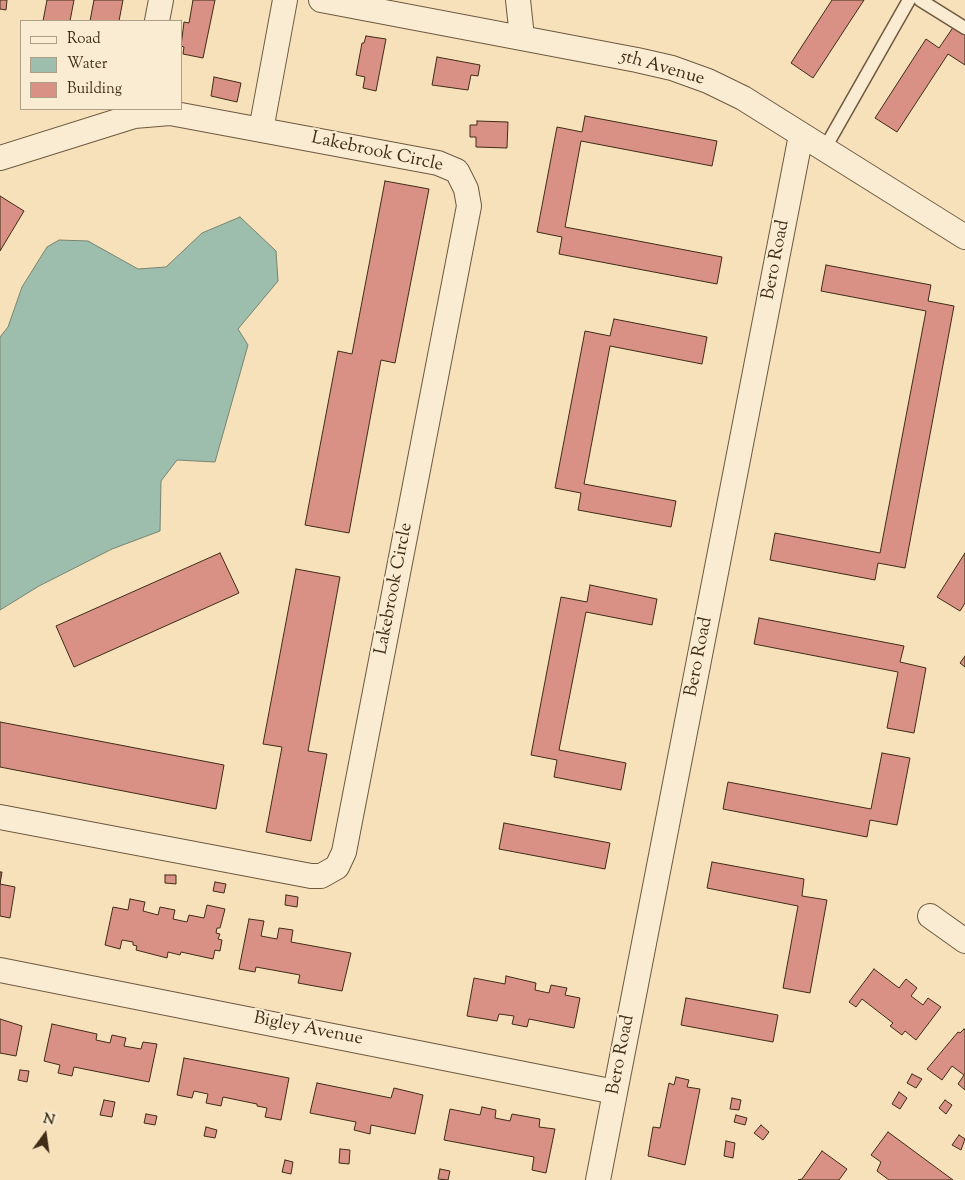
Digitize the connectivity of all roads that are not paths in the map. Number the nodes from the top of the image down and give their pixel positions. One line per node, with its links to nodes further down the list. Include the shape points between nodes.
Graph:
1 (161, 0): 7 (street)
2 (284, 0): 10 (street)
3 (322, 0): 9 (street, 5th Avenue)
4 (518, 0): 9 (street)
5 (909, 0): 12 (lane)
6 (920, 0): 8 (lane)
7 (157, 20)
8 (965, 28)
9 (522, 37): 11 (street, 5th Avenue, via 637,60 699,78 743,98)
10 (261, 130): 13 (street, Lakebrook Circle, via 170,113 150,113); 15 (street, Lakebrook Circle, via 438,163 457,171 466,188 469,206 344,852 337,867 321,876 311,876)
11 (801, 135): 12 (street, 5th Avenue); 19 (street, Bero Road)
12 (825, 148): 14 (street, 5th Avenue)
13 (0, 158)
14 (965, 236)
15 (0, 817)
16 (930, 916): 17 (street)
17 (965, 942)
18 (0, 970): 19 (street, Bigley Avenue)
19 (615, 1092): 20 (street, Bero Road)
20 (598, 1180)

